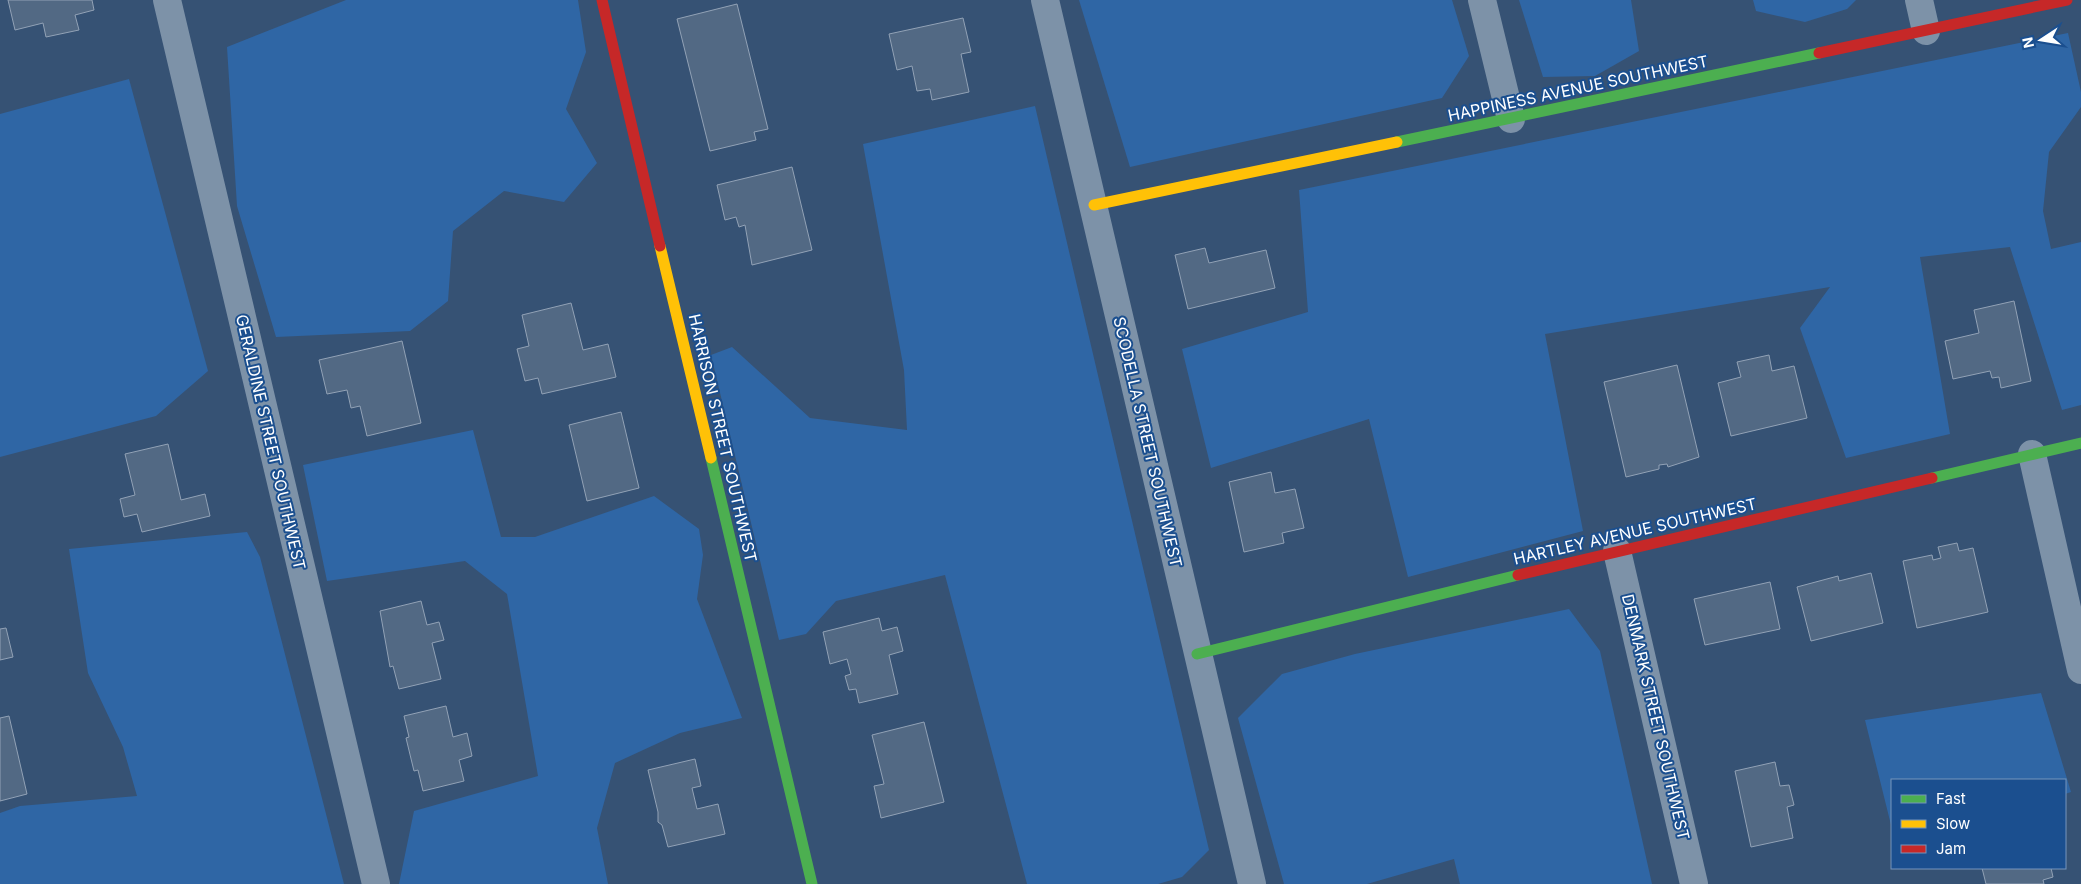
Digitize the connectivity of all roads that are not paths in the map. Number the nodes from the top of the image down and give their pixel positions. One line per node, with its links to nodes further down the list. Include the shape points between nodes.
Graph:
1 (167, 0): 15 (street, GERALDINE STREET SOUTHWEST)
2 (602, 0): 16 (street, HARRISON STREET SOUTHWEST)
3 (1044, 0): 9 (street, SCODELLA STREET SOUTHWEST)
4 (1482, 0): 8 (street)
5 (1919, 0): 7 (street)
6 (2067, 0): 7 (street, HAPPINESS AVENUE SOUTHWEST)
7 (1926, 32): 8 (street, HAPPINESS AVENUE SOUTHWEST)
8 (1511, 119): 9 (street, HAPPINESS AVENUE SOUTHWEST)
9 (1094, 205): 13 (street, SCODELLA STREET SOUTHWEST)
10 (2081, 443): 11 (street, HARTLEY AVENUE SOUTHWEST)
11 (2032, 454): 12 (street, HARTLEY AVENUE SOUTHWEST); 14 (street)
12 (1618, 551): 13 (street, HARTLEY AVENUE SOUTHWEST); 18 (street, DENMARK STREET SOUTHWEST)
13 (1197, 654): 17 (street, SCODELLA STREET SOUTHWEST)
14 (2081, 670)
15 (376, 884)
16 (812, 884)
17 (1252, 884)
18 (1694, 884)

